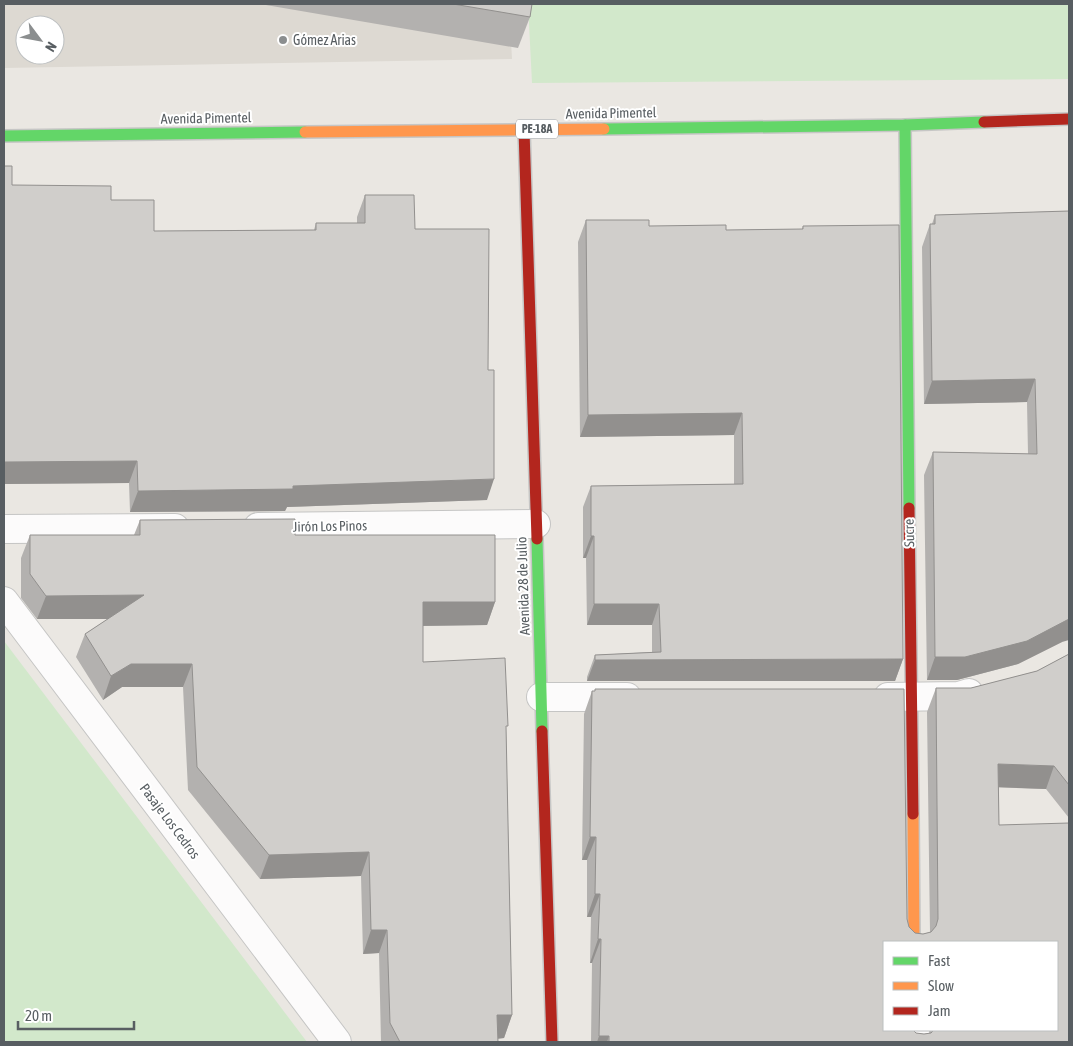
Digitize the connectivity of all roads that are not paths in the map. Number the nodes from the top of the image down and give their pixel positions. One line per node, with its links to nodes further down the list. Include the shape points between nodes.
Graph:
1 (1069, 119): 2 (main road, Avenida Pimentel / PE-18A)
2 (905, 125): 3 (main road, Avenida Pimentel / PE-18A); 14 (main road, Sucre)
3 (524, 130): 4 (main road, Avenida Pimentel / PE-18A); 5 (main road, Avenida 28 de Julio)
4 (4, 136)
5 (536, 524): 7 (street, Jirón Los Pinos); 11 (main road, Avenida 28 de Julio)
6 (201, 527): 8 (street)
7 (230, 527)
8 (4, 529)
9 (4, 601): 16 (street, Pasaje Los Cedros)
10 (996, 686): 14 (street, via 959,696)
11 (541, 697): 12 (street); 17 (main road, Avenida 28 de Julio)
12 (651, 697)
13 (861, 697): 14 (street)
14 (911, 697): 15 (main road, Sucre)
15 (914, 941)
16 (337, 1042)
17 (552, 1042)

